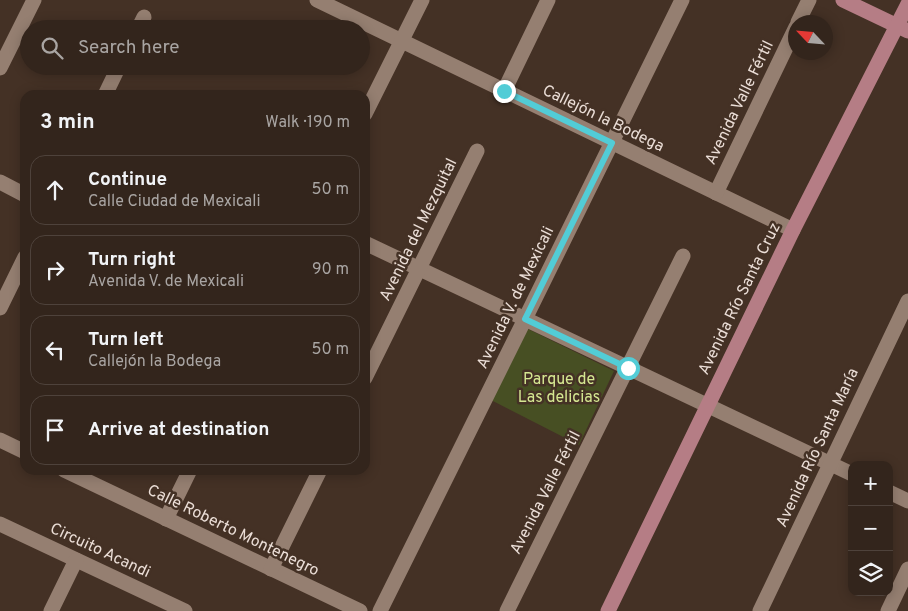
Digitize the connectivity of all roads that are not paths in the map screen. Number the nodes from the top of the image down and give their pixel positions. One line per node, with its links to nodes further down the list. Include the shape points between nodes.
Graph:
1 (34, 0): 10 (street)
2 (317, 0): 11 (street, Callejón la Bodega)
3 (422, 0): 15 (street)
4 (548, 0): 20 (street)
5 (682, 0): 22 (street, Avenida V. de Mexicali)
6 (809, 0): 9 (street)
7 (843, 0): 14 (main road)
8 (908, 4): 14 (main road, Avenida Río Santa Cruz)
9 (802, 15)
10 (23, 20)
11 (358, 20)
12 (20, 26): 17 (street)
13 (370, 26): 15 (street, Callejón la Bodega)
14 (903, 28): 27 (main road, Avenida Río Santa Cruz)
15 (401, 41): 20 (street, Callejón la Bodega); 21 (street)
16 (788, 44): 26 (street, Avenida Valle Fértil)
17 (2, 59)
18 (115, 75): 19 (street)
19 (107, 90)
20 (504, 91): 22 (street, Callejón la Bodega)
21 (370, 104)
22 (612, 143): 26 (street, Callejón la Bodega); 34 (street, Avenida V. de Mexicali)
23 (477, 151): 31 (street, Avenida del Mezquital)
24 (0, 182): 25 (street)
25 (20, 192)
26 (716, 193): 27 (street, Callejón la Bodega)
27 (793, 230): 37 (main road, Avenida Río Santa Cruz)
28 (370, 245): 31 (street)
29 (683, 256): 36 (street, Avenida Valle Fértil)
30 (20, 267): 33 (street)
31 (419, 269): 34 (street); 35 (street, Avenida del Mezquital)
32 (908, 301): 40 (street, Avenida Río Santa María)
33 (0, 308)
34 (525, 319): 36 (street); 55 (street, Avenida V. de Mexicali)
35 (370, 368)
36 (628, 368): 37 (street); 56 (street, Avenida Valle Fértil)
37 (708, 406): 40 (street); 57 (main road, Avenida Río Santa Cruz)
38 (0, 440): 39 (street)
39 (20, 450)
40 (830, 464): 41 (street); 58 (street, Avenida Río Santa María)
41 (848, 472)
42 (75, 475): 47 (street, Calle Roberto Montenegro)
43 (188, 475): 47 (street)
44 (318, 475): 50 (street)
45 (893, 494): 46 (street)
46 (908, 501)
47 (166, 518): 50 (street, Calle Roberto Montenegro)
48 (0, 524): 49 (street, Circuito Acandi)
49 (76, 560): 52 (street, Circuito Acandi); 53 (street)
50 (271, 569): 54 (street, Calle Roberto Montenegro)
51 (908, 569): 59 (street)
52 (179, 610)
53 (51, 611)
54 (360, 611)
55 (380, 611)
56 (506, 611)
57 (608, 611)
58 (760, 611)
59 (888, 611)

